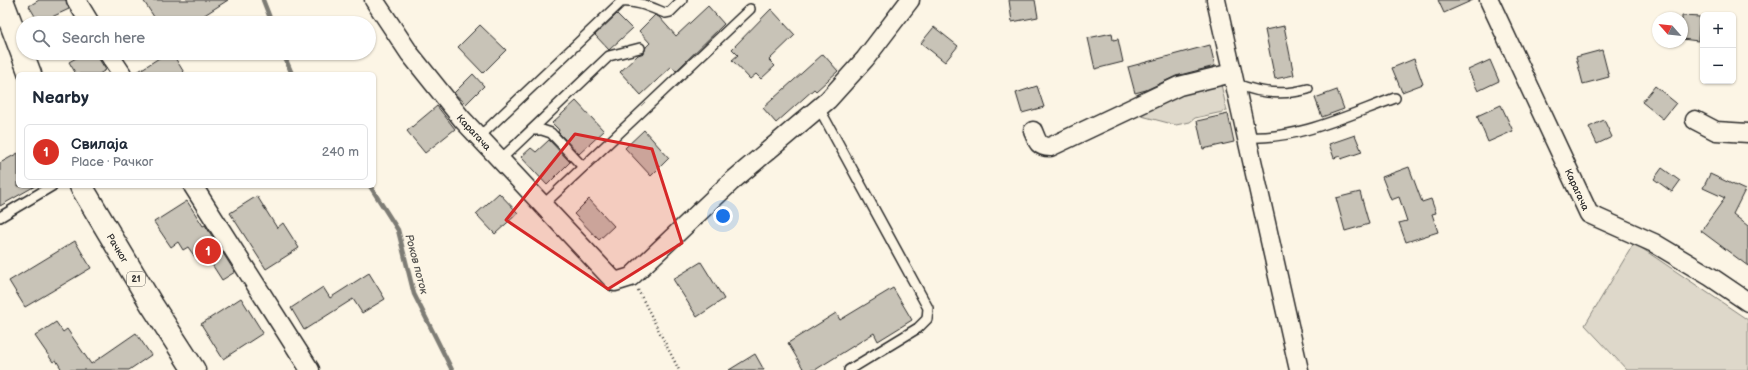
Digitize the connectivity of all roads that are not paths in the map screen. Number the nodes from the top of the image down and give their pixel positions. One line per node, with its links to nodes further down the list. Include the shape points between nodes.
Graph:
1 (2, 0): 10 (main road)
2 (76, 0): 9 (street)
3 (374, 0): 24 (street, Карагача, via 410,54)
4 (682, 0): 24 (lane, via 665,14 640,3 621,2)
5 (910, 0): 19 (street, via 865,59)
6 (1216, 0): 16 (street)
7 (1489, 0): 33 (street, Карагача, via 1589,214 1654,243)
8 (750, 9): 27 (lane)
9 (86, 16)
10 (16, 37)
11 (640, 48): 21 (lane, via 609,56)
12 (25, 60): 14 (main road)
13 (113, 60): 15 (street)
14 (29, 72)
15 (121, 72)
16 (1233, 78): 17 (lane, via 1263,92 1297,92); 22 (street, via 1179,86 1050,147 1043,147 1038,143); 25 (street)
17 (1308, 89)
18 (1395, 98): 25 (lane, via 1306,130 1270,137)
19 (819, 108): 31 (street, Карагача, via 731,182 631,277 615,282); 36 (lane, via 928,308 927,319 918,328)
20 (1694, 120): 23 (street, via 1716,131)
21 (532, 130): 26 (lane); 27 (lane, via 551,133)
22 (1033, 131)
23 (1748, 133)
24 (479, 137): 26 (street, Карагача)
25 (1247, 137): 37 (street)
26 (500, 160): 31 (street, Карагача)
27 (583, 167): 31 (lane)
28 (49, 188): 32 (lane)
29 (82, 188): 34 (main road, Рачког / 21)
30 (194, 188): 35 (street)
31 (543, 205)
32 (0, 217)
33 (1748, 302)
34 (194, 370)
35 (310, 370)
36 (849, 370)
37 (1299, 370)

